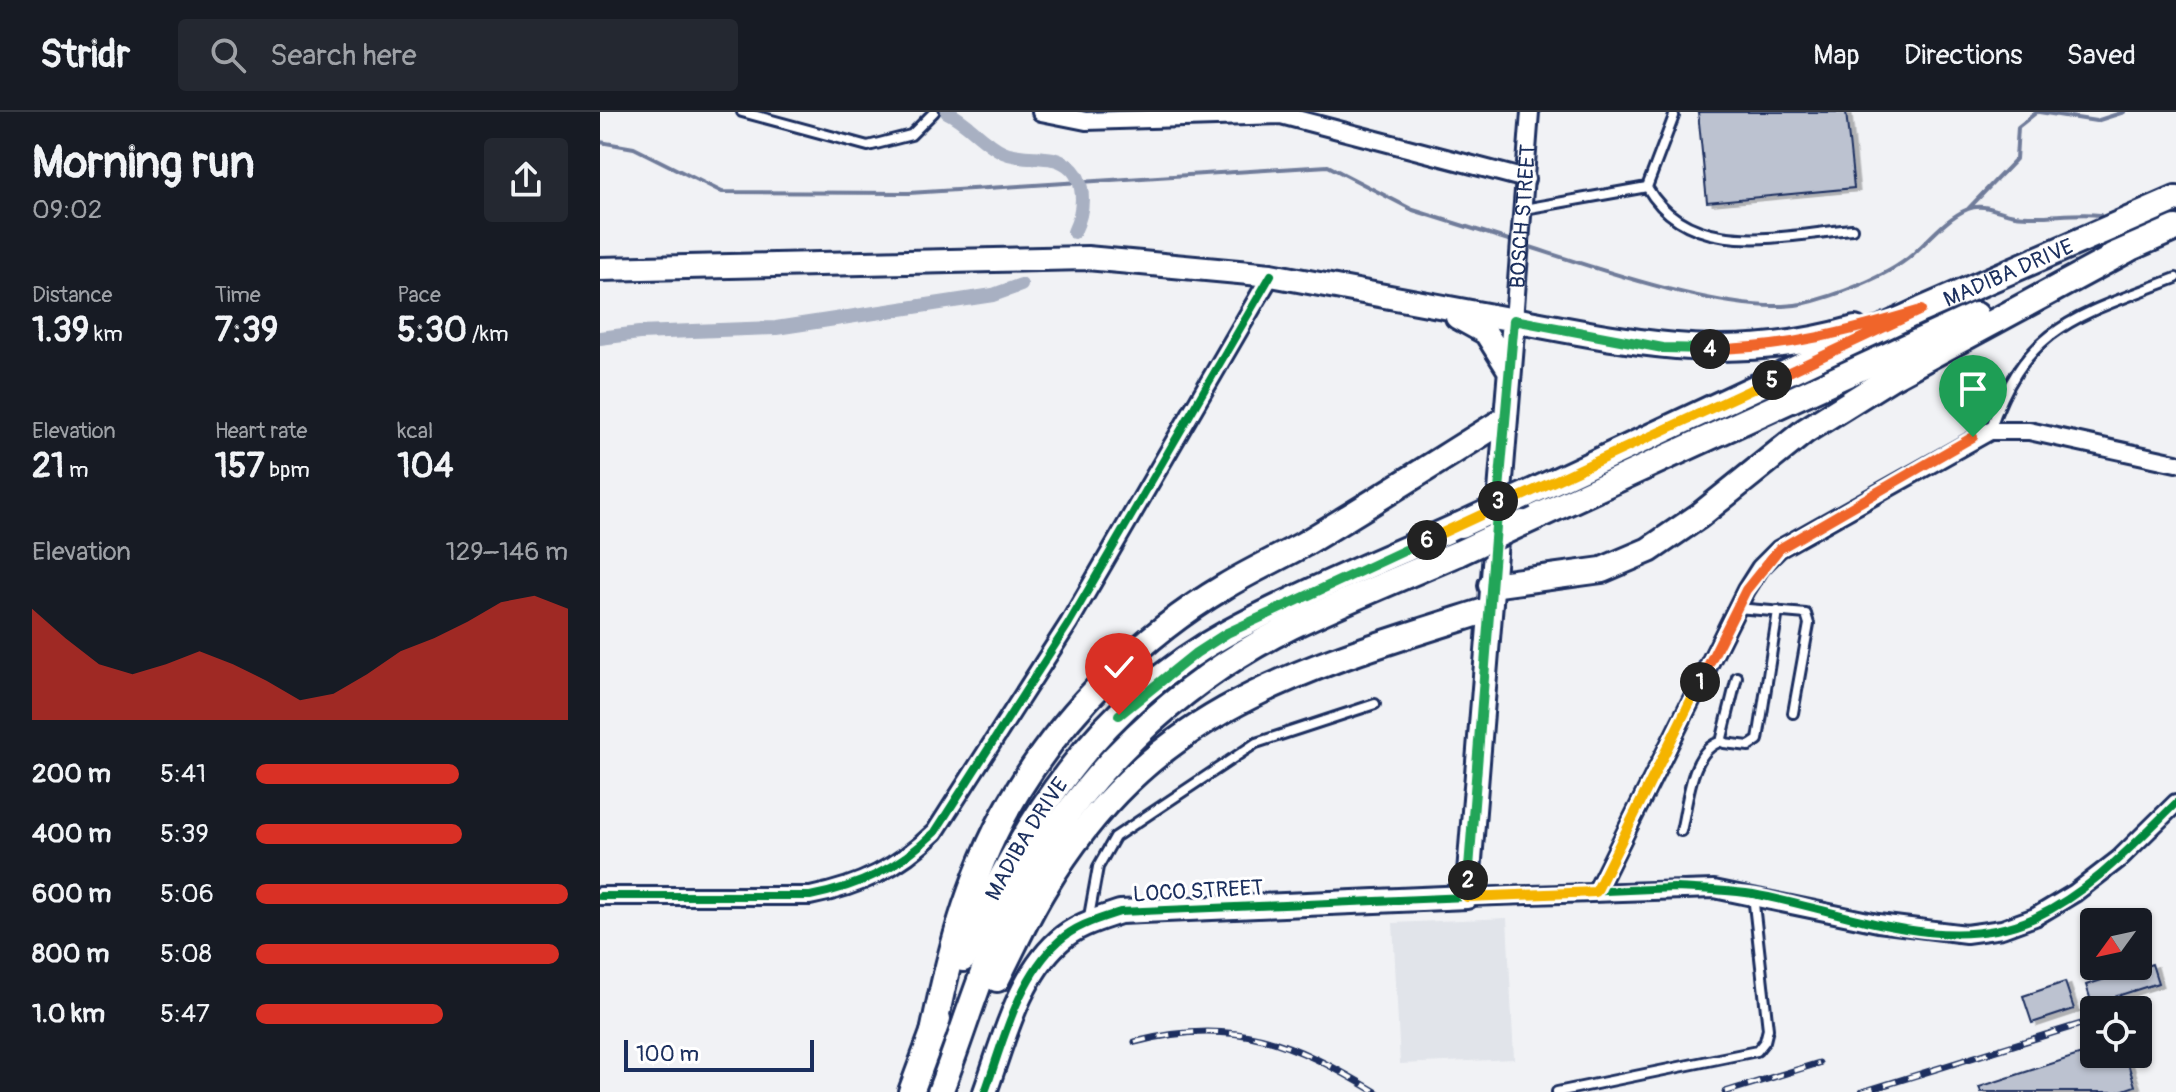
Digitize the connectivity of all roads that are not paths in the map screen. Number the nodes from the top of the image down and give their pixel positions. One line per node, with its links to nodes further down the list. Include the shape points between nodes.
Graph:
1 (742, 112): 2 (lane, via 868,146 911,135)
2 (934, 112)
3 (1041, 112): 5 (street, via 1086,121)
4 (1530, 112): 7 (street, BOSCH STREET)
5 (1119, 116): 7 (street, via 1281,115)
6 (1674, 116): 8 (lane)
7 (1526, 179): 10 (street, BOSCH STREET)
8 (1647, 187): 10 (lane); 12 (lane, via 1669,217 1712,235 1764,238)
9 (2176, 199): 18 (main road, MADIBA DRIVE)
10 (1524, 215): 19 (street, BOSCH STREET)
11 (2176, 228): 13 (main road, MADIBA DRIVE)
12 (1852, 229)
13 (2127, 250): 24 (main road, via 1890,378 1805,431 1649,550 1602,570); 40 (main road, MADIBA DRIVE, bridge, via 1291,627 1240,655 1131,739 1073,808 1020,888)
14 (600, 269): 15 (street, via 1087,258)
15 (1271, 275): 17 (street); 36 (street, via 1069,623 935,832 908,858 842,890 810,896)
16 (2176, 278): 22 (lane, via 2050,334 2013,374)
17 (1428, 304): 19 (street); 20 (street, via 1486,333)
18 (1921, 310): 19 (main road, via 1770,347 1713,349 1663,348); 39 (main road, MADIBA DRIVE, bridge, via 1227,633 1196,653 1119,715 1043,802 985,907)
19 (1514, 320): 20 (street, BOSCH STREET)
20 (1509, 371): 21 (street, BOSCH STREET)
21 (1504, 420): 24 (street, BOSCH STREET); 39 (main road, via 1302,545 1221,588 1108,679 1043,755 998,825 961,918)
22 (1990, 431): 23 (street, via 2029,431); 25 (street, via 1779,549 1760,568)
23 (2176, 463)
24 (1491, 585): 26 (street, BOSCH STREET)
25 (1737, 608): 27 (lane); 34 (street)
26 (1488, 610): 37 (street, BOSCH STREET); 40 (main road, via 1261,688 1208,717 1152,759 1119,790 1044,887)
27 (1778, 611): 30 (lane, via 1806,614 1809,624); 31 (lane, via 1758,740 1749,746)
28 (1737, 677): 31 (lane)
29 (1375, 704): 38 (lane, via 1256,743 1115,837 1098,867)
30 (1793, 713)
31 (1723, 741): 33 (lane, via 1706,751 1697,765)
32 (2176, 803): 35 (street, via 2075,893 2002,929 1944,933)
33 (1681, 831)
34 (1596, 892): 35 (street, via 1674,888); 37 (street)
35 (1753, 894): 44 (lane, via 1768,1029 1757,1051)
36 (600, 896)
37 (1467, 897): 38 (street, LOCO STREET, via 1120,912)
38 (1087, 922): 43 (street, LOCO STREET, via 1059,941 1036,970)
39 (933, 1033): 41 (main road, MADIBA DRIVE)
40 (956, 1050): 42 (main road, MADIBA DRIVE)
41 (911, 1092)
42 (940, 1092)
43 (985, 1092)
44 (1557, 1092)

